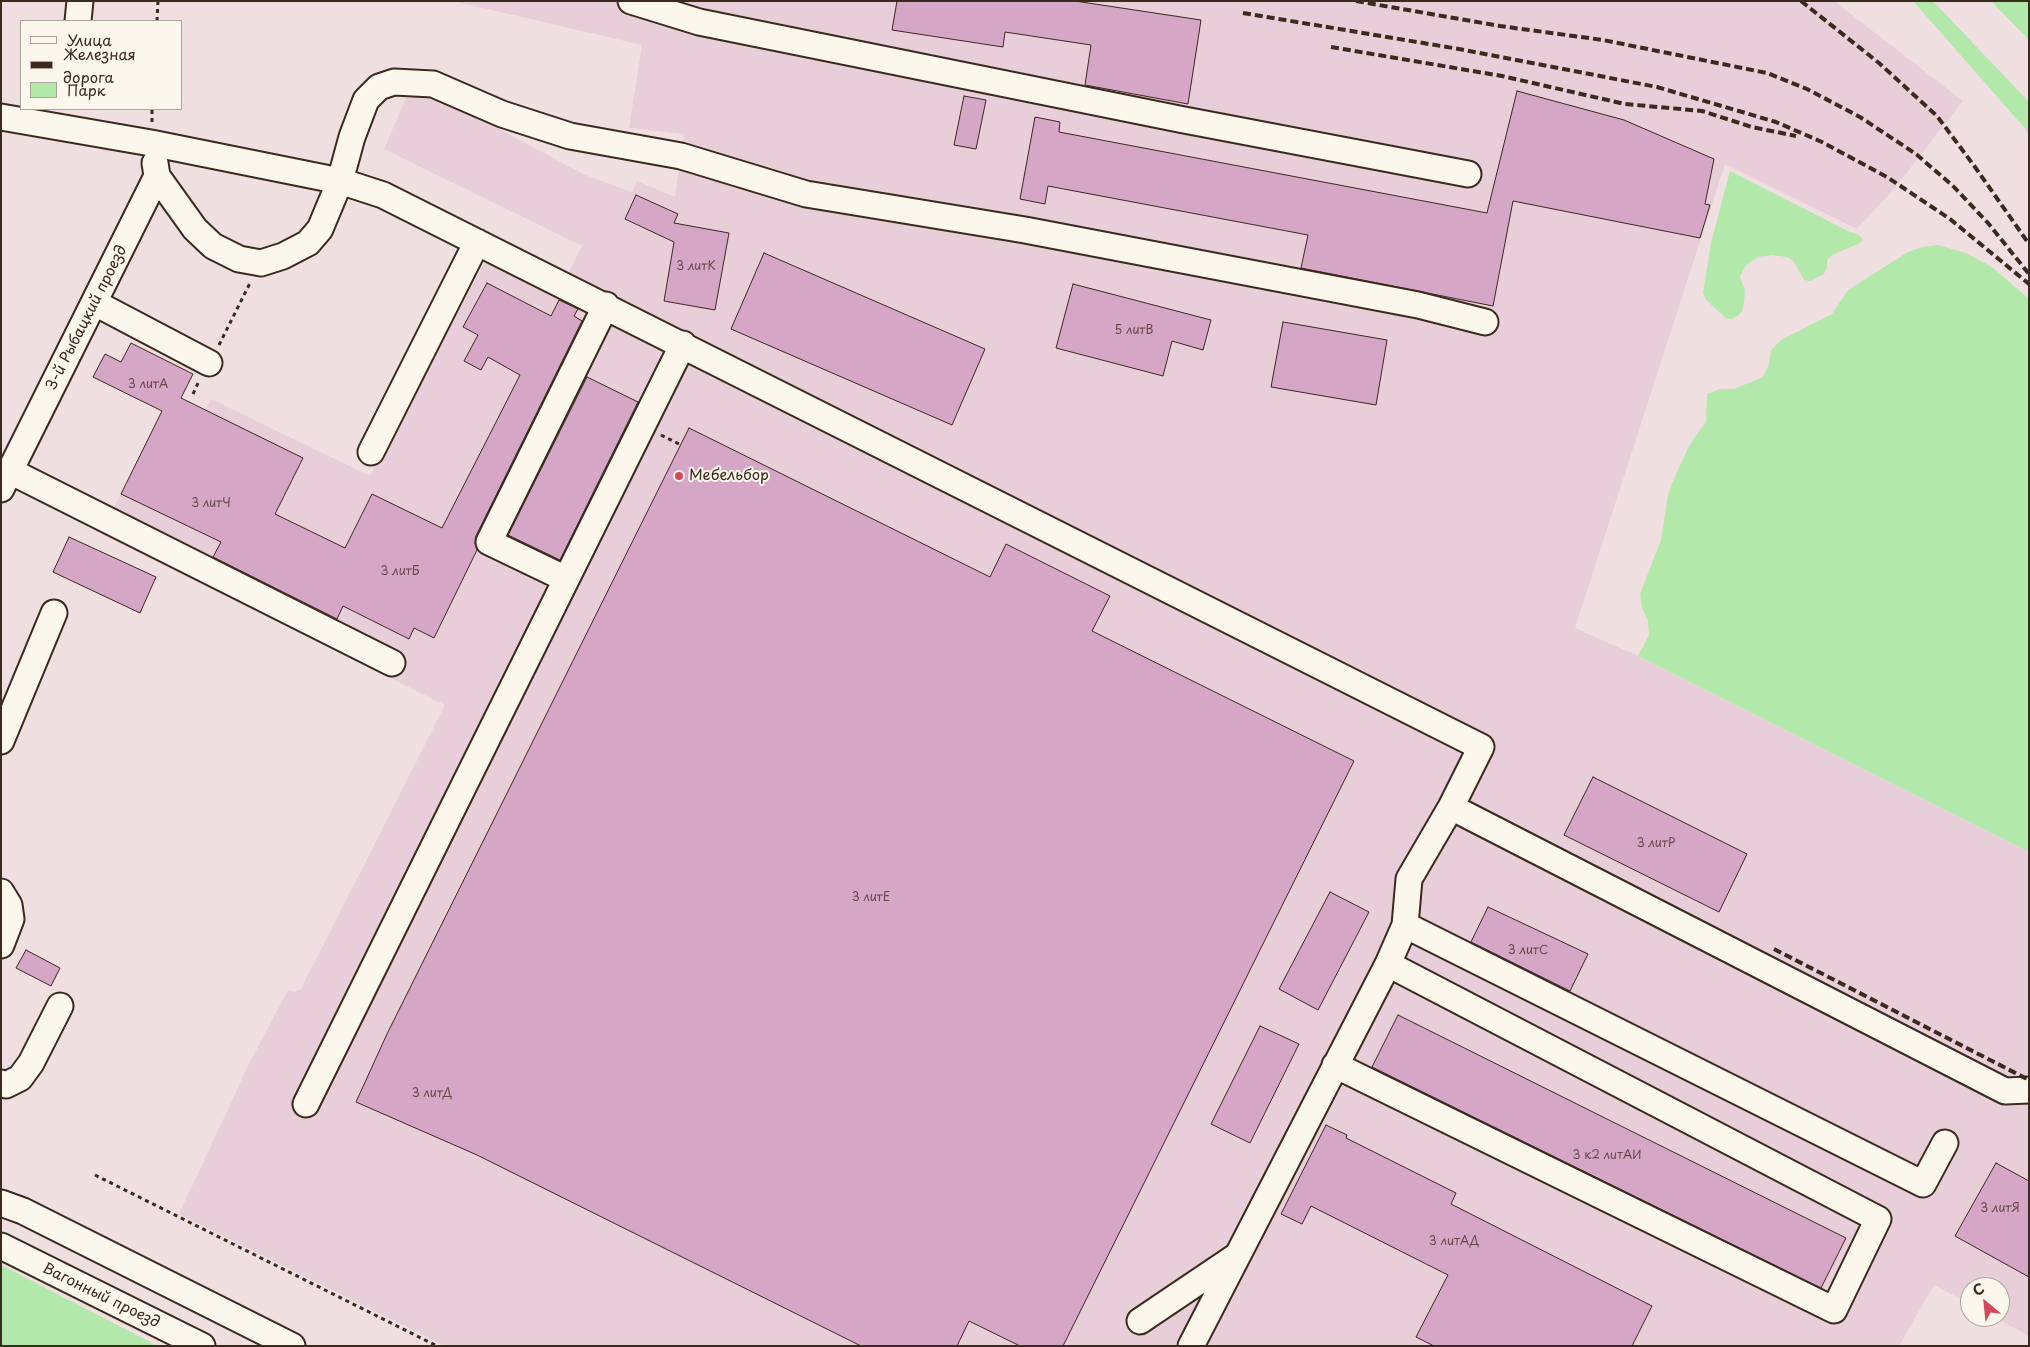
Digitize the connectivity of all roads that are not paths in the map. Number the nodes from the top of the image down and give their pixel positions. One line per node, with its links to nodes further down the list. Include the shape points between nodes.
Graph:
1 (80, 1): 3 (street)
2 (631, 1): 7 (street, via 708,24)
3 (78, 20)
4 (1, 117): 5 (street)
5 (68, 119): 6 (street)
6 (151, 143): 8 (street); 9 (street)
7 (1468, 174)
8 (158, 176): 9 (street, via 195,229 213,246 239,259 261,263 308,243 320,230); 11 (street, 3-й Рыбацкий проезд)
9 (340, 181): 10 (street, via 383,195); 13 (street, via 366,100 379,87 394,82 434,84 502,114 570,136 681,156 806,194 1026,230 1418,305)
10 (477, 242): 12 (street); 16 (street)
11 (95, 303): 15 (street); 17 (street, 3-й Рыбацкий проезд)
12 (606, 306): 14 (street); 18 (street, via 489,542)
13 (1485, 322)
14 (683, 344): 18 (street); 22 (street, via 1481,747)
15 (209, 362)
16 (371, 452)
17 (6, 480): 20 (street)
18 (566, 579): 31 (street)
19 (54, 613): 21 (street)
20 (392, 663)
21 (1, 741)
22 (1451, 807): 24 (street, via 1409,879); 30 (street, via 2005,1091)
23 (1, 892): 25 (street, via 10,904 11,919)
24 (1405, 924): 26 (street); 32 (street, via 1923,1184)
25 (1, 945)
26 (1388, 964): 28 (street); 28 (street, via 1878,1219 1834,1310)
27 (60, 1006): 29 (street, via 20,1078 6,1085)
28 (1335, 1065): 35 (street)
29 (1, 1083)
30 (2029, 1090)
31 (306, 1104)
32 (1944, 1142)
33 (1, 1203): 38 (street, via 23,1211)
34 (1, 1246): 37 (street, Вагонный проезд)
35 (1237, 1256): 36 (street); 39 (street)
36 (1140, 1320)
37 (202, 1346)
38 (292, 1346)
39 (1191, 1346)

